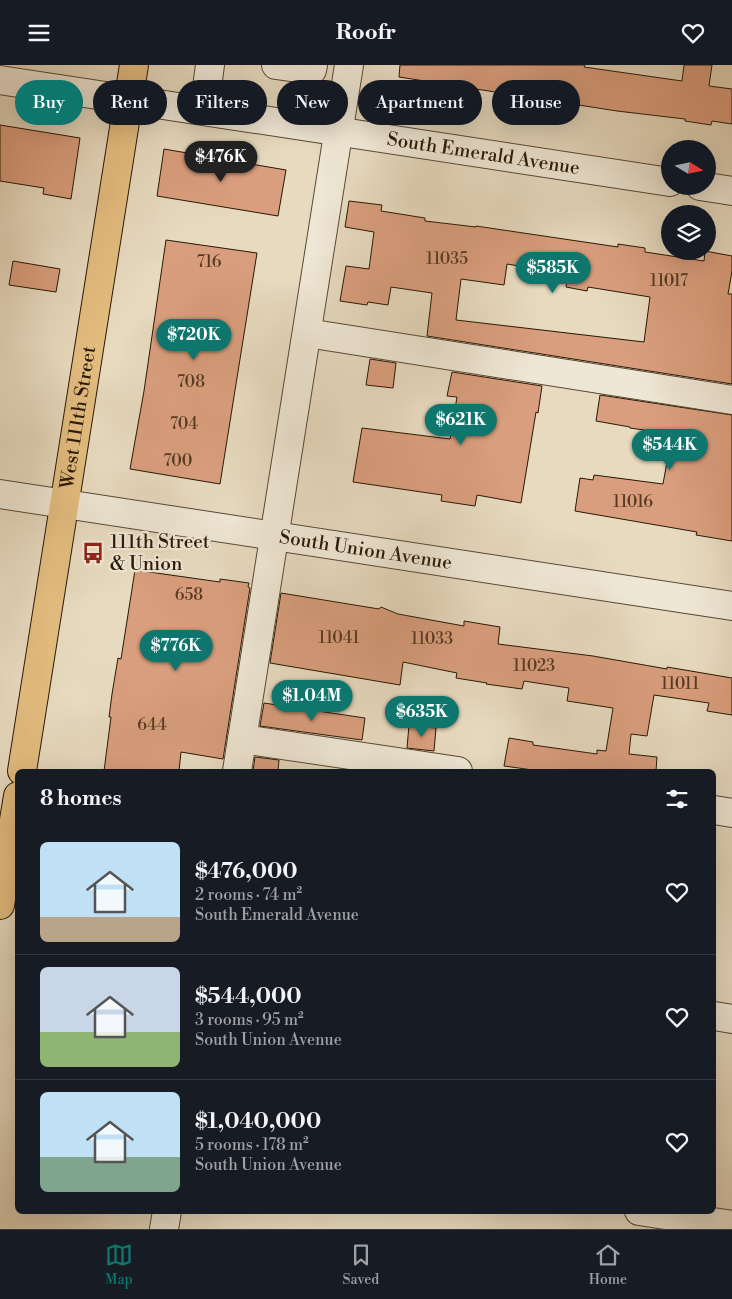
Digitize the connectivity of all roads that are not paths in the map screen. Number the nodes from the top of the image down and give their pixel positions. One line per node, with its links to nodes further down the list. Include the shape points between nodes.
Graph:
1 (134, 65): 7 (main road, West 111th Street)
2 (210, 65): 8 (street)
3 (276, 65): 4 (street, via 312,70)
4 (313, 65)
5 (349, 65): 12 (street)
6 (0, 80): 9 (street, South Emerald Avenue)
7 (132, 80)
8 (208, 80)
9 (93, 94)
10 (267, 120): 12 (street, South Emerald Avenue)
11 (125, 125): 19 (main road, West 111th Street)
12 (338, 131): 13 (street, South Emerald Avenue); 16 (street)
13 (661, 181)
14 (716, 188): 15 (street)
15 (732, 191)
16 (307, 333): 17 (street); 20 (street)
17 (732, 400)
18 (0, 495): 19 (street, South Union Avenue)
19 (64, 504): 20 (street, South Union Avenue); 23 (main road, West 111th Street)
20 (274, 536): 21 (street, South Union Avenue); 22 (street)
21 (732, 606)
22 (242, 739): 24 (street); 25 (street)
23 (22, 769)
24 (237, 769)
25 (444, 769)
26 (716, 810): 27 (street)
27 (732, 813)
28 (15, 814): 29 (main road)
29 (0, 906): 30 (street)
30 (15, 908)
31 (716, 1016): 32 (street)
32 (732, 1019)
33 (166, 1214): 36 (street)
34 (659, 1214): 35 (street)
35 (732, 1225)
36 (164, 1229)

